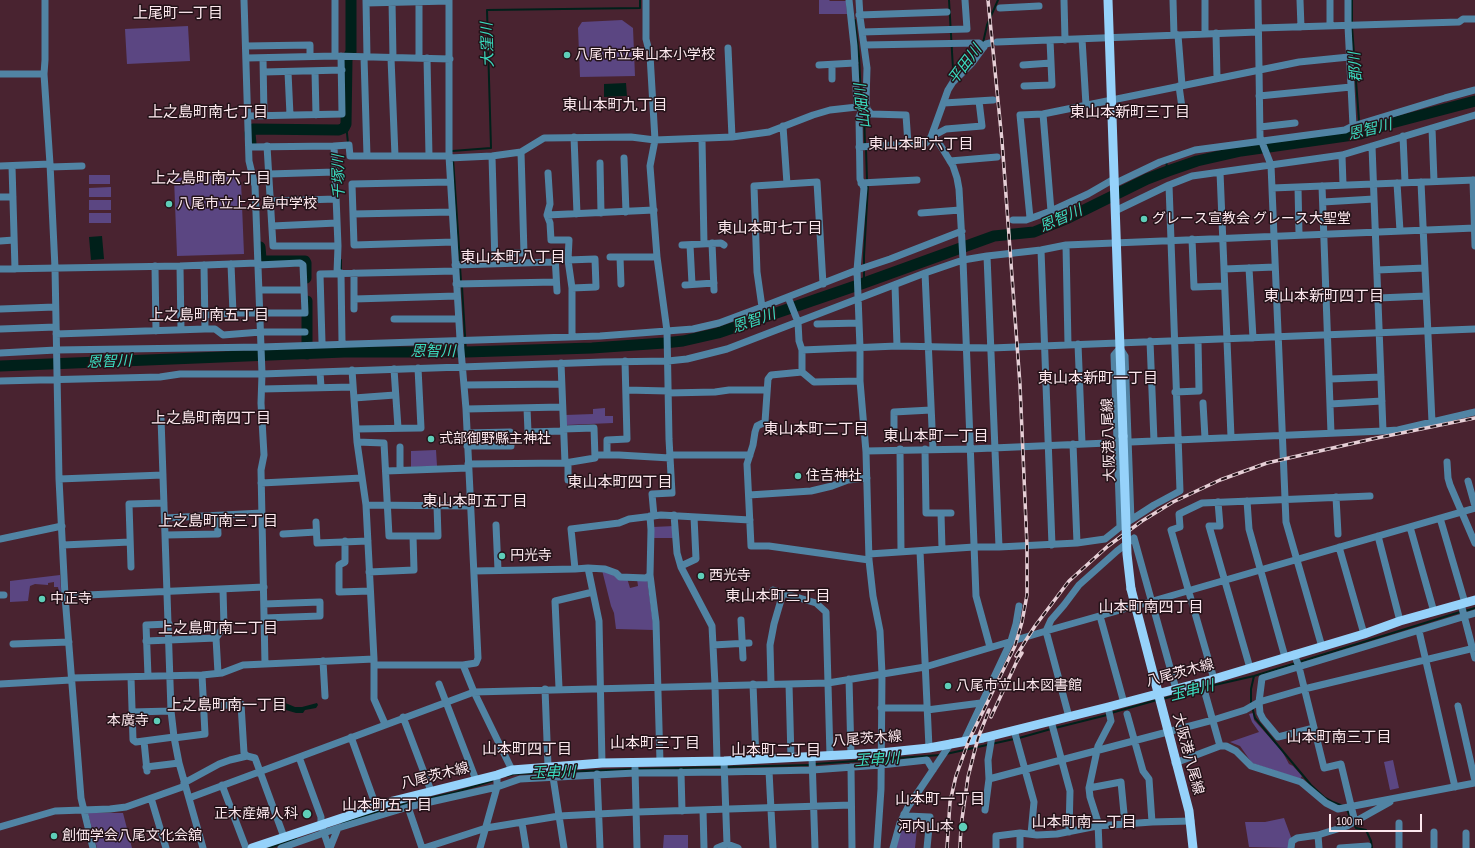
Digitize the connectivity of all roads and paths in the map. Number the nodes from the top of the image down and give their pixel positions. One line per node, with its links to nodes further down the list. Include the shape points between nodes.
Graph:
1 (45, 0): 64 (street)
2 (244, 0): 40 (street)
3 (335, 0): 44 (street)
4 (646, 0): 95 (street, via 646,39 650,56)
5 (848, 0): 54 (street)
6 (859, 0): 24 (street)
7 (965, 0): 30 (street, via 967,30)
8 (1064, 0): 37 (street)
9 (1108, 0): 34 (main road, 大阪港八尾線)
10 (1173, 0): 33 (street)
11 (1205, 0): 31 (street)
12 (1258, 0): 29 (street)
13 (1300, 0): 28 (street)
14 (1330, 0): 26 (street)
15 (1348, 0): 27 (street)
16 (392, 1): 17 (street); 19 (street); 50 (street)
17 (419, 1): 18 (street); 51 (street)
18 (449, 1): 52 (street)
19 (366, 2): 45 (street)
20 (1012, 4): 21 (street); 22 (street)
21 (1036, 4)
22 (1000, 8)
23 (947, 12): 24 (street)
24 (860, 15): 30 (street)
25 (1475, 19): 27 (street, via 1463,19 1459,22)
26 (1330, 26): 27 (street); 28 (street)
27 (1350, 26): 46 (street)
28 (1301, 27): 29 (street)
29 (1259, 30): 32 (street); 59 (street)
30 (862, 32): 38 (street)
31 (1206, 33): 32 (street); 33 (street)
32 (1216, 33): 65 (street)
33 (1176, 35): 34 (street); 68 (street)
34 (1109, 38): 35 (street); 74 (main road, 大阪港八尾線)
35 (1082, 39): 37 (street); 76 (street)
36 (1050, 40): 37 (street); 39 (street); 53 (street)
37 (1065, 40)
38 (864, 44): 39 (street); 77 (street, via 867,68)
39 (990, 44): 75 (street, via 953,82)
40 (246, 46): 41 (street); 47 (street)
41 (273, 46): 43 (street, via 310,45); 49 (street)
42 (728, 48): 93 (street)
43 (310, 56): 44 (street); 49 (street)
44 (338, 56): 45 (street); 58 (street)
45 (366, 57): 50 (street); 105 (street)
46 (1349, 57): 59 (street, via 1299,62); 69 (street)
47 (247, 58): 48 (street); 83 (street)
48 (263, 58): 49 (street); 61 (street)
49 (273, 58)
50 (392, 58): 51 (street); 106 (street)
51 (423, 58): 52 (street); 107 (street)
52 (450, 58): 109 (street)
53 (1051, 63): 57 (street); 67 (street, via 1052,85)
54 (855, 64): 56 (street); 77 (street)
55 (819, 65): 56 (street)
56 (832, 65): 66 (street)
57 (1023, 65)
58 (342, 70): 60 (street); 80 (street, via 342,114)
59 (1259, 70): 65 (street); 71 (street)
60 (314, 71): 62 (street); 80 (street)
61 (264, 72): 62 (street); 84 (street)
62 (288, 72): 79 (street)
63 (0, 74): 64 (street)
64 (44, 74): 117 (street)
65 (1217, 78): 68 (street)
66 (832, 79)
67 (1024, 86)
68 (1180, 86): 74 (street); 81 (street)
69 (1351, 87): 71 (street); 86 (street)
70 (1475, 90): 86 (street)
71 (1259, 96): 88 (street)
72 (979, 100): 73 (street); 75 (street); 92 (street, via 982,126 946,129)
73 (992, 100)
74 (1111, 100): 76 (street); 125 (main road, 大阪港八尾線)
75 (944, 103): 92 (street)
76 (1086, 105): 78 (street)
77 (862, 106): 87 (street, via 813,114); 97 (street, via 871,114 906,115); 102 (street, via 859,117)
78 (1043, 114): 147 (street); 156 (street, via 1020,115)
79 (290, 115): 80 (street); 84 (street)
80 (316, 115)
81 (1183, 115)
82 (1475, 115): 89 (street)
83 (248, 116): 84 (street); 101 (street)
84 (264, 116)
85 (1294, 123): 88 (street)
86 (1357, 124): 96 (street, via 1344,130)
87 (783, 126): 93 (street, via 769,132); 132 (street)
88 (1260, 127): 96 (street)
89 (1432, 128): 90 (street); 126 (street)
90 (1403, 136): 100 (street); 128 (street)
91 (574, 137): 95 (street, via 631,136); 103 (street, via 544,138); 154 (street)
92 (931, 137): 97 (street, via 926,143); 112 (street, via 939,143)
93 (732, 138): 94 (street)
94 (702, 139): 95 (street); 176 (street)
95 (655, 140): 145 (street, via 650,166)
96 (1262, 142): 114 (street); 125 (street, via 1195,150)
97 (908, 144): 102 (street)
98 (267, 146): 99 (street); 101 (street); 122 (street)
99 (334, 146): 105 (street, via 349,145 350,156); 119 (street)
100 (1372, 146): 104 (street); 133 (street)
101 (251, 147): 192 (street, via 249,161 254,186)
102 (863, 147): 130 (street, via 864,165 860,179)
103 (520, 152): 108 (street); 184 (street, via 524,253)
104 (1342, 154): 114 (street); 135 (street)
105 (367, 156): 106 (street)
106 (395, 156): 107 (street)
107 (428, 156): 109 (street)
108 (492, 156): 109 (street); 193 (street)
109 (449, 157): 127 (street)
110 (997, 157): 112 (street)
111 (624, 158): 150 (street)
112 (950, 161): 146 (street, via 957,178)
113 (600, 163): 151 (street)
114 (1271, 165): 120 (street); 138 (street)
115 (0, 166): 116 (street)
116 (12, 166): 117 (street); 140 (street)
117 (50, 166): 118 (street); 198 (street)
118 (82, 166)
119 (335, 172): 122 (street); 141 (street)
120 (1220, 172): 134 (street, via 1192,176); 168 (street)
121 (548, 173): 155 (street, via 550,204)
122 (269, 174): 143 (street)
123 (917, 180): 130 (street)
124 (1474, 180): 126 (street); 160 (street)
125 (1114, 181): 147 (street); 148 (main road, 大阪港八尾線)
126 (1434, 181): 129 (street)
127 (450, 182): 149 (street); 153 (street, via 352,184)
128 (1405, 182): 129 (street); 131 (street)
129 (1422, 182): 161 (street)
130 (865, 183): 204 (street)
131 (1397, 183): 133 (street); 163 (street)
132 (787, 184): 213 (street, via 817,182); 227 (street, via 754,186 757,272)
133 (1373, 184): 135 (street); 142 (street)
134 (1169, 185): 148 (street); 171 (street)
135 (1343, 185): 136 (street)
136 (1322, 186): 137 (street); 144 (street)
137 (1298, 187): 138 (street); 166 (street)
138 (1272, 188): 167 (street)
139 (0, 197): 140 (street)
140 (13, 197): 170 (street)
141 (336, 199): 143 (street); 158 (street)
142 (1374, 200): 144 (street); 164 (street)
143 (270, 201): 159 (street)
144 (1323, 202): 165 (street)
145 (654, 210): 150 (street); 188 (street)
146 (960, 210): 152 (street); 162 (street)
147 (1051, 211): 156 (street)
148 (1115, 211): 174 (main road, 大阪港八尾線)
149 (452, 212): 153 (street); 173 (street)
150 (626, 212): 151 (street)
151 (601, 213): 154 (street)
152 (921, 213)
153 (353, 214): 173 (street, via 354,245)
154 (577, 214): 155 (street)
155 (546, 215): 190 (street, via 550,223 551,240 569,240)
156 (1030, 218): 157 (street)
157 (1013, 220)
158 (337, 223): 159 (street); 181 (street)
159 (272, 226): 181 (street, via 273,246)
160 (1475, 228): 161 (street); 182 (street)
161 (1424, 230): 163 (street); 201 (street)
162 (962, 231): 189 (street); 204 (street)
163 (1400, 231): 164 (street)
164 (1375, 232): 165 (street); 206 (street)
165 (1324, 233): 166 (street); 249 (street)
166 (1299, 234): 167 (street)
167 (1273, 236): 168 (street); 197 (street)
168 (1222, 238): 169 (street); 205 (street)
169 (1192, 239): 171 (street); 215 (street, via 1194,287)
170 (14, 240): 172 (street); 203 (street)
171 (1170, 240): 174 (street); 257 (street)
172 (0, 241)
173 (454, 242): 199 (street)
174 (1116, 242): 180 (street); 262 (main road, 大阪港八尾線)
175 (712, 243): 176 (street); 178 (street, via 714,287 688,284); 179 (street)
176 (704, 244): 178 (street)
177 (682, 245): 178 (street)
178 (690, 245)
179 (724, 245)
180 (1066, 245): 183 (street); 261 (street)
181 (338, 246): 208 (street)
182 (1475, 246)
183 (1041, 250): 185 (street); 264 (street)
184 (511, 253)
185 (987, 256): 189 (street); 269 (street)
186 (610, 257): 187 (street)
187 (620, 257): 188 (street); 212 (street)
188 (657, 257): 247 (street)
189 (963, 258): 207 (street); 268 (street)
190 (568, 260): 216 (street); 216 (street, via 595,259 596,287)
191 (231, 264): 192 (street); 194 (street); 230 (street)
192 (257, 264): 217 (street); 218 (street, via 300,263 303,265)
193 (494, 264): 199 (street); 210 (street, via 555,259)
194 (204, 265): 196 (street); 232 (street)
195 (155, 266): 196 (street); 198 (street); 244 (street)
196 (180, 266): 242 (street)
197 (1275, 267): 200 (street); 250 (street)
198 (54, 268): 203 (street); 226 (street)
199 (456, 268): 209 (street); 211 (street)
200 (1249, 268): 205 (street); 252 (street)
201 (1425, 268): 206 (street); 221 (street)
202 (0, 269): 203 (street)
203 (16, 269)
204 (860, 269): 213 (street); 224 (street)
205 (1224, 269): 215 (street)
206 (1377, 270): 225 (street)
207 (925, 272): 214 (street); 266 (street)
208 (339, 273): 209 (street); 258 (street, via 320,274); 259 (street)
209 (354, 273): 222 (street)
210 (556, 282): 211 (street); 219 (street)
211 (456, 284): 220 (street)
212 (621, 284)
213 (823, 284): 223 (street)
214 (895, 285): 224 (street); 263 (street)
215 (1224, 286): 254 (street)
216 (572, 288): 251 (street)
217 (259, 290): 218 (street); 231 (street)
218 (304, 290): 231 (street, via 305,313)
219 (557, 290)
220 (457, 296): 222 (street); 233 (street)
221 (1426, 296): 225 (street); 243 (street)
222 (354, 298): 229 (street)
223 (789, 298): 227 (street); 235 (street)
224 (858, 298): 235 (street); 236 (street)
225 (1378, 298): 248 (street)
226 (55, 307): 228 (street); 241 (street)
227 (762, 307): 247 (street, via 719,323)
228 (0, 309)
229 (354, 309)
230 (233, 312): 231 (street); 232 (street)
231 (259, 312): 245 (street)
232 (205, 315): 239 (street)
233 (458, 318): 234 (street); 253 (street)
234 (394, 319)
235 (797, 321): 270 (street); 273 (street, via 727,349 687,359)
236 (859, 323): 237 (street); 267 (street)
237 (817, 324)
238 (0, 329): 241 (street)
239 (206, 329): 242 (street); 245 (street, via 215,329 223,334)
240 (1475, 329): 243 (street)
241 (56, 330): 244 (street); 271 (street)
242 (181, 330): 244 (street)
243 (1427, 330): 248 (street); 308 (street)
244 (156, 331)
245 (261, 332): 246 (street); 265 (street)
246 (305, 332)
247 (667, 332): 251 (street); 273 (street)
248 (1380, 332): 249 (street); 283 (street)
249 (1328, 334): 250 (street); 285 (street)
250 (1278, 336): 252 (street); 317 (street)
251 (572, 337): 253 (street)
252 (1253, 338): 254 (street)
253 (464, 339): 265 (street); 276 (street)
254 (1226, 339): 255 (street); 318 (street)
255 (1198, 340): 257 (street); 296 (street, via 1199,391)
256 (1150, 341): 257 (street); 262 (street); 322 (street)
257 (1173, 341): 296 (street)
258 (322, 342)
259 (342, 342)
260 (1078, 344): 261 (street); 262 (street); 324 (street)
261 (1068, 345): 264 (street)
262 (1120, 345): 320 (main road, 大阪港八尾線)
263 (897, 346): 266 (street); 267 (street)
264 (1045, 346): 269 (street); 326 (street)
265 (261, 347): 271 (street); 280 (street)
266 (928, 347): 268 (street); 305 (street)
267 (860, 348): 270 (street); 287 (street)
268 (966, 348): 269 (street); 333 (street)
269 (990, 348): 330 (street)
270 (802, 350): 282 (street)
271 (56, 352): 272 (street); 284 (street)
272 (0, 353)
273 (668, 360): 274 (street); 295 (street)
274 (625, 361): 275 (street); 293 (street)
275 (561, 363): 276 (street); 288 (street)
276 (462, 366): 277 (street); 289 (street)
277 (418, 368): 278 (street); 309 (street, via 421,428)
278 (394, 369): 279 (street); 297 (street)
279 (352, 370): 281 (street); 290 (street)
280 (262, 372): 281 (street); 284 (street); 292 (street)
281 (320, 372): 291 (street)
282 (802, 372): 287 (street, via 814,382); 294 (street, via 771,375)
283 (1381, 377): 285 (street); 299 (street)
284 (57, 379): 286 (street); 347 (street)
285 (1330, 379): 301 (street)
286 (0, 381)
287 (860, 381): 334 (street)
288 (561, 384): 289 (street); 302 (street)
289 (464, 385): 304 (street)
290 (353, 387): 291 (street); 298 (street)
291 (321, 388): 292 (street)
292 (262, 389): 350 (street, via 264,455)
293 (626, 390): 295 (street); 336 (street, via 627,439 607,440)
294 (767, 390): 295 (street); 335 (street, via 765,422 757,426)
295 (668, 392): 338 (street)
296 (1175, 392): 321 (street)
297 (396, 395): 298 (street); 309 (street)
298 (354, 398): 310 (street)
299 (1382, 402): 301 (street); 313 (street)
300 (1203, 403): 319 (street)
301 (1330, 404): 316 (street)
302 (562, 407): 303 (street); 311 (street)
303 (526, 408): 304 (street); 311 (street, via 528,432)
304 (466, 410): 315 (street)
305 (931, 410): 312 (street, via 894,412); 332 (street)
306 (1475, 412): 308 (street)
307 (161, 418): 344 (street)
308 (1432, 422): 313 (street)
309 (398, 428): 310 (street)
310 (356, 429): 323 (street)
311 (563, 430): 337 (street, via 594,428); 340 (street)
312 (894, 430)
313 (1383, 431): 316 (street)
314 (510, 432): 315 (street)
315 (467, 433): 327 (street)
316 (1331, 433): 317 (street)
317 (1283, 435): 318 (street); 354 (street)
318 (1231, 437): 319 (street)
319 (1205, 438): 321 (street)
320 (1123, 440): 322 (street); 324 (street); 374 (street); 378 (street); 484 (main road, 大阪港八尾線, bridge, via 1127,554 1131,589)
321 (1177, 440): 322 (street); 374 (street, via 1180,491 1154,504)
322 (1154, 441)
323 (357, 442): 343 (street, via 384,443); 345 (street)
324 (1082, 443): 325 (street)
325 (1073, 444): 326 (street); 390 (street)
326 (1048, 445): 330 (street); 393 (street)
327 (468, 446): 328 (street); 341 (street)
328 (511, 446)
329 (400, 447): 342 (street)
330 (994, 448): 333 (street); 395 (street)
331 (900, 449): 332 (street); 334 (street); 398 (street)
332 (929, 449): 333 (street); 365 (street, via 926,513)
333 (970, 449): 394 (street)
334 (866, 451): 346 (street)
335 (750, 454): 338 (street); 351 (street)
336 (607, 455): 337 (street); 338 (street)
337 (595, 456): 340 (street)
338 (670, 456): 369 (street, via 672,492 652,494)
339 (1447, 462): 363 (street, via 1448,478)
340 (567, 463): 341 (street); 348 (street)
341 (468, 466): 342 (street); 361 (street)
342 (400, 470): 343 (street)
343 (386, 471): 359 (street)
344 (163, 475): 347 (street); 357 (street)
345 (362, 478): 350 (street); 358 (street)
346 (867, 478): 351 (street, via 848,480 811,491); 400 (street)
347 (59, 479): 376 (street)
348 (568, 480)
349 (1468, 481): 362 (street)
350 (261, 483): 364 (street)
351 (749, 496): 373 (street)
352 (1370, 496): 353 (street)
353 (1336, 497): 354 (street); 382 (street)
354 (1284, 499): 355 (street); 401 (street, via 1286,522)
355 (1247, 501): 356 (street); 406 (street, via 1249,529)
356 (1218, 502): 411 (street, via 1220,526 1209,526); 417 (street, via 1202,503 1179,514 1180,527 1171,530)
357 (164, 503): 371 (street); 388 (street, via 129,504)
358 (366, 505): 359 (street); 387 (street)
359 (388, 506): 360 (street); 384 (street, via 389,536)
360 (436, 506): 361 (street); 384 (street, via 438,536)
361 (470, 506): 407 (street)
362 (1475, 507): 363 (street)
363 (1462, 512): 372 (street); 391 (street)
364 (262, 513): 368 (street); 412 (street)
365 (941, 513): 366 (street); 397 (street)
366 (951, 513)
367 (674, 515): 369 (street); 370 (street); 402 (street, via 677,553)
368 (217, 516): 371 (street); 383 (street, via 218,534)
369 (652, 516): 405 (street, via 571,529); 410 (street)
370 (694, 517): 373 (street); 402 (street, via 696,558)
371 (165, 518): 383 (street)
372 (1440, 518): 379 (street); 427 (street)
373 (750, 520): 400 (street, via 751,546)
374 (1131, 520): 378 (street)
375 (316, 522): 380 (street)
376 (62, 526): 386 (street); 392 (street)
377 (496, 526): 408 (street)
378 (1120, 527): 390 (street, via 1105,539)
379 (1410, 527): 385 (street); 428 (street)
380 (316, 532): 381 (street); 389 (street, via 317,543)
381 (284, 534)
382 (1338, 534)
383 (166, 535): 415 (street)
384 (412, 536): 409 (street, via 414,570)
385 (1378, 536): 396 (street); 433 (street)
386 (0, 539)
387 (368, 540): 389 (street); 409 (street)
388 (130, 542): 392 (street); 403 (street)
389 (345, 542): 416 (street, via 345,562 339,565 339,592)
390 (1077, 543): 393 (street)
391 (1475, 543)
392 (63, 545): 420 (street)
393 (1052, 545): 395 (street)
394 (974, 547): 395 (street); 397 (street); 446 (street, via 976,596)
395 (999, 547)
396 (1339, 547): 401 (street); 437 (street)
397 (942, 549): 399 (street)
398 (901, 551): 399 (street); 400 (street)
399 (920, 551): 457 (street)
400 (869, 557): 460 (street, via 880,631)
401 (1297, 559): 406 (street); 447 (street)
402 (681, 566): 445 (street, via 712,626)
403 (131, 567)
404 (588, 568): 405 (street); 410 (street, via 605,569 620,576 646,578); 418 (street)
405 (575, 569): 408 (street)
406 (1261, 569): 411 (street); 453 (street)
407 (474, 570): 408 (street); 456 (street, via 478,658 476,663)
408 (498, 570)
409 (369, 572): 416 (street)
410 (650, 575): 475 (street, via 656,622)
411 (1225, 580): 417 (street); 458 (street)
412 (264, 587): 413 (street); 423 (street)
413 (223, 589): 415 (street); 438 (street, via 224,626)
414 (773, 590): 419 (street)
415 (168, 591): 420 (street); 434 (street)
416 (370, 591): 454 (street)
417 (1189, 591): 422 (street); 466 (street)
418 (593, 592): 476 (street, via 555,601); 477 (street, via 598,621)
419 (783, 593): 468 (street, via 816,603 826,612); 472 (street, via 770,645)
420 (65, 596): 442 (street)
421 (1475, 600): 427 (main road, 八尾茨木線)
422 (1152, 601): 424 (street); 435 (street, via 1134,538 1079,585 1051,620); 479 (street)
423 (264, 604): 431 (street); 431 (street, via 320,602 320,616)
424 (1139, 605)
425 (1019, 606): 441 (street)
426 (1130, 607): 430 (street)
427 (1463, 609): 428 (main road, 八尾茨木線); 429 (street); 436 (street); 448 (street)
428 (1434, 612): 433 (main road, 八尾茨木線)
429 (1475, 613)
430 (1100, 616): 435 (street); 488 (street)
431 (264, 618): 455 (street)
432 (741, 620): 443 (street)
433 (1400, 622): 437 (main road, 八尾茨木線)
434 (169, 624): 439 (street); 440 (street, via 146,625)
435 (1046, 631): 441 (street); 498 (street)
436 (1419, 631): 451 (street); 453 (street)
437 (1364, 634): 447 (main road, 八尾茨木線)
438 (216, 638): 439 (street); 459 (street)
439 (170, 640): 440 (street); 463 (street)
440 (146, 641): 462 (street)
441 (1011, 641): 446 (street); 487 (street)
442 (69, 642): 444 (street); 465 (street)
443 (746, 643): 445 (street); 449 (street)
444 (13, 644)
445 (713, 645): 474 (street)
446 (990, 647): 457 (street)
447 (1322, 647): 453 (main road, 八尾茨木線)
448 (1474, 649): 450 (street); 451 (street)
449 (743, 658)
450 (1475, 658)
451 (1426, 660): 480 (street); 547 (street)
452 (323, 661): 454 (street); 455 (street); 483 (street)
453 (1295, 661): 458 (main road, 八尾茨木線); 480 (street); 486 (street, via 1262,678)
454 (374, 662): 456 (street); 501 (street, via 374,699)
455 (265, 664): 459 (street, via 243,665)
456 (463, 665): 481 (street)
457 (925, 667): 460 (street); 492 (street)
458 (1250, 668): 466 (main road, 八尾茨木線)
459 (218, 673): 461 (street)
460 (882, 674): 467 (street); 491 (street)
461 (202, 675): 463 (street); 490 (street)
462 (148, 676): 463 (street); 464 (street)
463 (171, 676): 493 (street)
464 (131, 677): 465 (street); 495 (street)
465 (71, 679): 469 (street); 560 (street)
466 (1214, 679): 479 (main road, 八尾茨木線)
467 (849, 680): 468 (street); 515 (street)
468 (828, 683): 473 (street); 517 (street)
469 (0, 684)
470 (439, 684): 485 (street)
471 (753, 684): 472 (street); 474 (street); 521 (street)
472 (771, 684): 473 (street)
473 (789, 684): 519 (street)
474 (716, 685): 475 (street); 529 (street)
475 (658, 687): 477 (street); 523 (street)
476 (559, 688): 477 (street); 478 (street)
477 (601, 688): 525 (street)
478 (545, 689): 481 (street); 528 (street)
479 (1176, 689): 484 (main road, 八尾茨木線)
480 (1304, 689): 486 (street); 502 (street)
481 (474, 692): 485 (street); 532 (street)
482 (1205, 693): 499 (street)
483 (325, 696)
484 (1159, 698): 488 (main road, 八尾茨木線); 504 (main road, 大阪港八尾線)
485 (446, 702): 497 (street); 542 (street)
486 (1259, 702): 499 (street, via 1245,710); 502 (street, via 1263,719 1278,738)
487 (981, 703): 492 (street); 510 (street)
488 (1124, 703): 494 (main road, 八尾茨木線)
489 (1458, 706): 543 (street)
490 (204, 707): 506 (street, via 205,734); 516 (street, via 241,704 243,748)
491 (881, 708): 492 (street); 520 (street)
492 (927, 709): 513 (street)
493 (171, 710): 495 (street); 506 (street)
494 (1109, 711): 498 (main road, 八尾茨木線); 514 (street, via 1111,721)
495 (132, 712): 509 (street, via 134,740)
496 (1127, 714): 508 (street)
497 (403, 717): 501 (street); 549 (street)
498 (1069, 717): 500 (main road, 八尾茨木線)
499 (1213, 720): 504 (street); 512 (street)
500 (1051, 721): 503 (main road, 八尾茨木線); 522 (street)
501 (385, 724): 507 (street)
502 (1314, 728): 557 (street, via 1324,768 1341,764)
503 (1014, 730): 505 (main road, 八尾茨木線); 534 (street)
504 (1168, 731): 508 (street); 526 (main road, 大阪港八尾線)
505 (992, 736): 510 (main road, 八尾茨木線); 541 (street, via 988,760)
506 (174, 737): 509 (street); 524 (street)
507 (351, 737): 518 (street); 554 (street)
508 (1134, 740): 514 (street); 569 (street, via 1143,772 1149,779)
509 (144, 741): 524 (street, via 147,769)
510 (964, 741): 511 (main road, 八尾茨木線)
511 (951, 744): 513 (main road, 八尾茨木線); 533 (street)
512 (1220, 746): 526 (street); 557 (street, via 1236,751 1251,766 1301,782 1326,803 1338,809)
513 (929, 748): 520 (main road, 八尾茨木線)
514 (1097, 750): 522 (street); 548 (street)
515 (851, 755): 517 (main road, 八尾茨木線); 520 (main road, 八尾茨木線)
516 (247, 756): 535 (street, via 255,758); 544 (street, via 219,764)
517 (830, 756): 527 (main road, 八尾茨木線)
518 (299, 757): 535 (street); 578 (street)
519 (791, 758): 521 (main road, 八尾茨木線); 527 (main road, 八尾茨木線)
520 (881, 759): 530 (street); 533 (street, via 927,760); 606 (street)
521 (756, 760): 529 (main road, 八尾茨木線)
522 (1062, 760): 534 (street); 579 (street, via 1070,791)
523 (660, 762): 529 (main road, 八尾茨木線); 531 (main road, 八尾茨木線)
524 (179, 763): 544 (street)
525 (602, 763): 528 (main road, 八尾茨木線); 531 (main road, 八尾茨木線)
526 (1175, 763): 568 (main road, 大阪港八尾線)
527 (812, 764): 530 (street); 536 (street); 556 (street)
528 (548, 766): 532 (main road, 八尾茨木線)
529 (723, 766): 536 (street); 537 (street); 559 (street)
530 (851, 767): 553 (street)
531 (635, 768): 537 (street); 538 (street); 564 (street)
532 (512, 770): 539 (main road, 八尾茨木線)
533 (933, 770): 566 (street)
534 (1025, 770): 541 (street); 583 (street, via 1034,802)
535 (260, 771): 545 (street); 585 (street)
536 (768, 771): 558 (street)
537 (680, 772): 563 (street)
538 (598, 774): 540 (street); 565 (street)
539 (497, 775): 542 (main road, 八尾茨木線); 546 (street)
540 (553, 777): 546 (street, via 520,779); 567 (street)
541 (989, 779): 562 (street)
542 (476, 780): 549 (main road, 八尾茨木線)
543 (1475, 782): 547 (street)
544 (185, 784): 550 (street); 551 (street)
545 (222, 785): 551 (street); 591 (street)
546 (498, 787): 555 (street); 577 (street)
547 (1455, 787): 552 (street)
548 (1089, 788): 573 (street, via 1121,782); 574 (street)
549 (431, 791): 554 (main road, 八尾茨木線)
550 (151, 798): 560 (street, via 126,807); 589 (street)
551 (189, 798): 590 (street)
552 (1392, 800): 557 (street); 570 (street)
553 (851, 805): 556 (street); 605 (street)
554 (376, 806): 578 (main road, 八尾茨木線)
555 (408, 807): 576 (street); 595 (street)
556 (813, 807): 558 (street); 604 (street)
557 (1351, 807): 570 (street)
558 (770, 808): 559 (street); 603 (street)
559 (726, 809): 561 (street); 587 (street)
560 (84, 810): 575 (street, via 55,811); 588 (street)
561 (703, 810): 563 (street); 601 (street)
562 (985, 810)
563 (682, 811): 564 (street)
564 (637, 812): 565 (street); 600 (street)
565 (599, 814): 567 (street); 599 (street)
566 (904, 814): 607 (street); 608 (street, via 930,817)
567 (559, 816): 571 (street); 598 (street)
568 (1191, 821): 569 (street); 612 (main road, 大阪港八尾線)
569 (1152, 822): 573 (street)
570 (1355, 822): 584 (street)
571 (522, 823): 577 (street); 597 (street)
572 (1399, 823): 616 (street)
573 (1125, 824): 574 (street)
574 (1098, 826): 579 (street); 611 (street)
575 (0, 827)
576 (338, 828): 578 (street); 594 (street)
577 (486, 828): 595 (street); 596 (street)
578 (322, 829): 585 (main road, 八尾茨木線); 593 (street); 594 (street)
579 (1069, 832): 583 (street)
580 (1434, 832): 617 (street)
581 (1020, 833): 583 (street); 609 (street, via 996,836); 610 (street)
582 (1466, 833): 618 (street)
583 (1031, 834)
584 (1318, 835): 613 (street, via 1297,838 1292,841); 614 (street)
585 (284, 837): 592 (main road, 八尾茨木線)
586 (1368, 846): 615 (street)
587 (733, 847): 602 (street)
588 (93, 848)
589 (166, 848)
590 (203, 848)
591 (246, 848)
592 (252, 848)
593 (281, 848)
594 (330, 848)
595 (426, 848)
596 (480, 848)
597 (526, 848)
598 (564, 848)
599 (600, 848)
600 (637, 848)
601 (704, 848)
602 (717, 848)
603 (773, 848)
604 (815, 848)
605 (852, 848)
606 (876, 848)
607 (893, 848)
608 (927, 848)
609 (996, 848)
610 (1020, 848)
611 (1098, 848)
612 (1193, 848)
613 (1291, 848)
614 (1319, 848)
615 (1340, 848)
616 (1399, 848)
617 (1434, 848)
618 (1466, 848)

